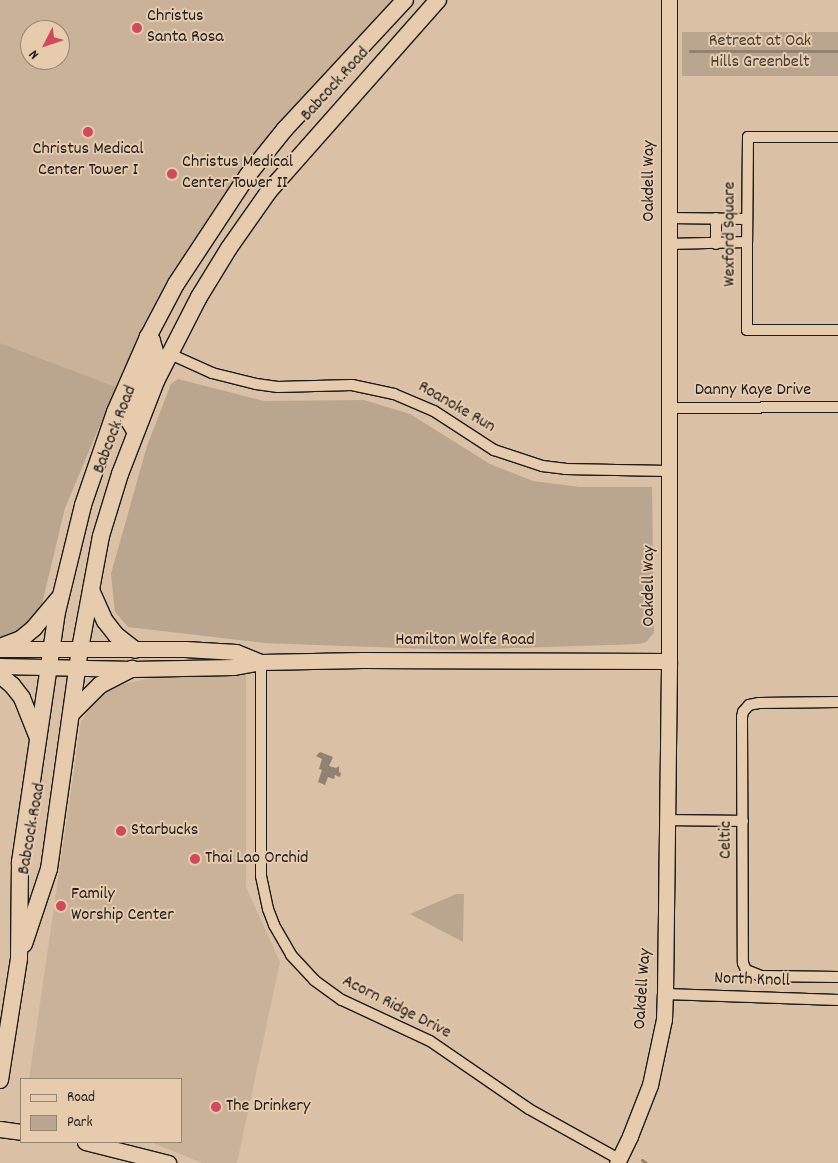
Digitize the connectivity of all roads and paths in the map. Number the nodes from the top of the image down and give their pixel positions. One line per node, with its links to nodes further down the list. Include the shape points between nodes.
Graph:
1 (405, 0): 4 (main road, Babcock Road)
2 (438, 0): 6 (main road, Babcock Road)
3 (669, 0): 7 (street, Oakdell Way)
4 (285, 129): 6 (main road); 14 (main road, Babcock Road, via 212,228 176,284)
5 (838, 138): 9 (street, Wexford Square, via 748,137)
6 (306, 148): 15 (main road, Babcock Road, via 269,190 229,248)
7 (669, 218): 8 (street); 11 (street, Oakdell Way)
8 (716, 218): 9 (street); 12 (street)
9 (747, 219): 10 (street, Wexford Square)
10 (747, 242): 12 (street); 13 (street, Wexford Square, via 747,330)
11 (669, 244): 12 (street); 17 (street, Oakdell Way)
12 (716, 244)
13 (838, 330)
14 (148, 337): 18 (main road, via 156,355 130,412 129,422); 21 (main road, Babcock Road, via 118,403 95,466)
15 (170, 354): 18 (main road, Babcock Road); 19 (street, Roanoke Run, via 212,372 256,384 352,385 394,394 434,411 494,450 542,466)
16 (838, 407): 17 (street, Danny Kaye Drive)
17 (668, 408): 19 (street, Oakdell Way)
18 (135, 431): 20 (main road, Babcock Road, via 101,536)
19 (668, 471): 26 (street, Oakdell Way)
20 (91, 590): 24 (main road, Babcock Road); 25 (main road, via 105,621)
21 (60, 595): 22 (main road, via 34,628 21,639); 23 (main road, Babcock Road)
22 (0, 648): 23 (street, Hamilton Wolfe Road)
23 (52, 649): 24 (street, Hamilton Wolfe Road); 29 (main road, Babcock Road)
24 (80, 649): 25 (street, Hamilton Wolfe Road); 30 (main road, Babcock Road)
25 (135, 650): 27 (street, Hamilton Wolfe Road, via 236,652)
26 (669, 661): 27 (street, Hamilton Wolfe Road, via 428,659); 36 (street, Oakdell Way)
27 (261, 662): 31 (street, Hamilton Wolfe Road, via 233,667); 46 (street, Acorn Ridge Drive, via 261,876 274,925 291,955 314,980 342,1000 430,1041 529,1109)
28 (0, 666): 29 (street, Hamilton Wolfe Road)
29 (49, 668): 30 (street, Hamilton Wolfe Road); 35 (main road, Babcock Road)
30 (78, 668): 31 (street, Hamilton Wolfe Road); 34 (main road, Babcock Road)
31 (132, 669): 34 (main road, via 100,685)
32 (0, 676): 35 (main road, via 22,698)
33 (838, 702): 37 (street, Celtic, via 768,702 749,705 745,709 742,717)
34 (71, 714): 38 (main road, Babcock Road, via 49,869)
35 (38, 738): 38 (main road, Babcock Road, via 20,862)
36 (668, 820): 37 (street); 40 (street, Oakdell Way)
37 (743, 821): 39 (street, Celtic, via 743,964 746,970 761,976)
38 (19, 958): 42 (main road, Babcock Road)
39 (838, 977)
40 (666, 994): 41 (street, North Knoll); 46 (street, Oakdell Way, via 650,1085 638,1120)
41 (838, 1000)
42 (0, 1080)
43 (0, 1129): 44 (street)
44 (20, 1132)
45 (88, 1143): 47 (street)
46 (618, 1161)
47 (168, 1163)

